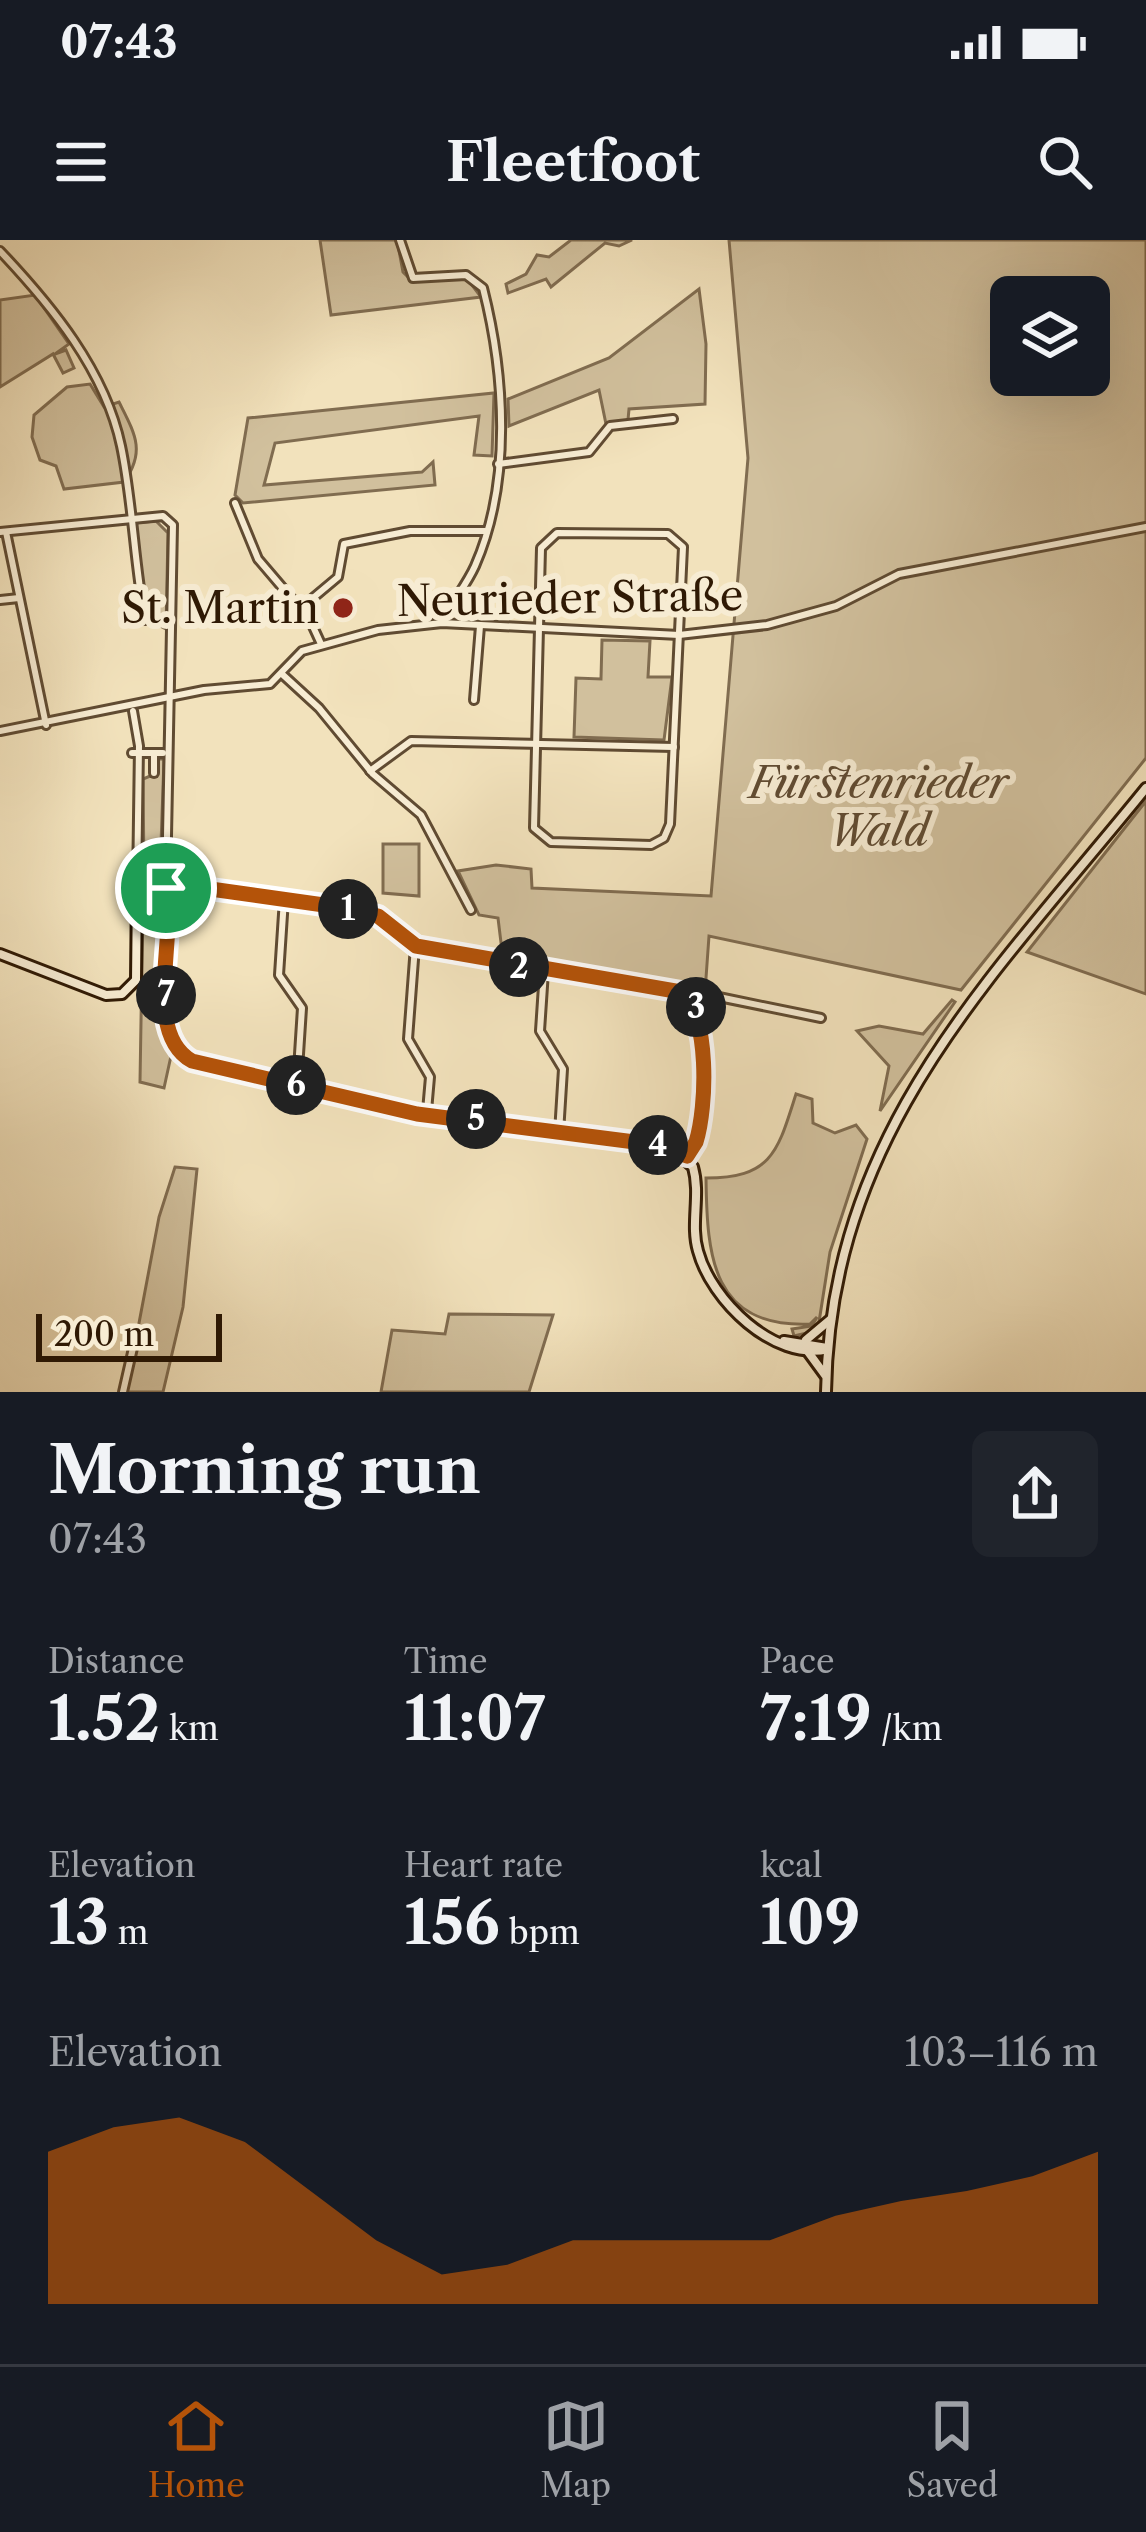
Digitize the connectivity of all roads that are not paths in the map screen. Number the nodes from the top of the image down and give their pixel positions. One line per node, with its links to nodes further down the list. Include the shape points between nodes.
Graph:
1 (400, 240): 4 (street, via 412,278 466,275 483,288 501,403)
2 (0, 251): 6 (street, via 55,313 107,404 121,442)
3 (673, 419): 4 (street, via 610,426 589,452)
4 (498, 464): 8 (street)
5 (235, 503): 12 (street, via 268,576)
6 (130, 519): 9 (street); 13 (street); 20 (street, via 163,516 173,524)
7 (1146, 527): 17 (street, Neurieder Straße, via 899,574 836,606 780,622)
8 (485, 531): 12 (street, via 410,531 344,544 342,570); 14 (street, via 475,567)
9 (3, 532): 10 (street)
10 (19, 598): 11 (street); 23 (street)
11 (0, 601)
12 (301, 608): 18 (street)
13 (145, 620)
14 (442, 623): 15 (street, Neurieder Straße); 18 (street, Neurieder Straße)
15 (479, 626): 16 (street, Neurieder Straße); 21 (street)
16 (539, 629): 17 (street, Neurieder Straße); 17 (street, via 547,539 668,534 683,547); 25 (street)
17 (679, 635): 26 (street)
18 (321, 644): 19 (street, Neurieder Straße, via 293,656)
19 (282, 674): 20 (street, via 270,684); 28 (street)
20 (171, 698): 22 (street); 31 (street)
21 (474, 700)
22 (134, 709): 23 (street); 27 (street)
23 (46, 725): 24 (street)
24 (0, 731)
25 (536, 744): 26 (street); 26 (street, via 534,828 543,839 651,845 670,824); 28 (street, via 411,741)
26 (674, 748)
27 (136, 753): 29 (street); 29 (street, via 159,753 154,774)
28 (370, 771): 34 (street, via 421,814)
29 (138, 784): 32 (street)
30 (1146, 788): 44 (street, via 996,967 908,1093 858,1209)
31 (166, 888): 32 (street); 33 (street); 40 (street, via 165,1024 177,1051 203,1066)
32 (137, 889): 36 (street, via 136,980 128,992 106,995)
33 (284, 899): 35 (street, via 378,916); 40 (street, via 279,974 302,1008)
34 (471, 910)
35 (416, 946): 37 (street); 41 (street, via 408,1039 430,1077)
36 (0, 954)
37 (544, 971): 38 (street, via 676,991); 42 (street, via 540,1030 562,1069)
38 (692, 1002): 39 (street, via 714,996); 43 (street, via 702,1031 700,1109)
39 (820, 1018)
40 (297, 1085): 41 (street)
41 (427, 1112): 42 (street)
42 (560, 1133): 43 (street)
43 (687, 1156): 45 (street, via 696,1175 702,1263 734,1314)
44 (832, 1318): 45 (street); 47 (street)
45 (804, 1344): 47 (street); 48 (street)
46 (133, 1348): 49 (street)
47 (828, 1349): 48 (street)
48 (826, 1379): 50 (street)
49 (122, 1392)
50 (826, 1392)

